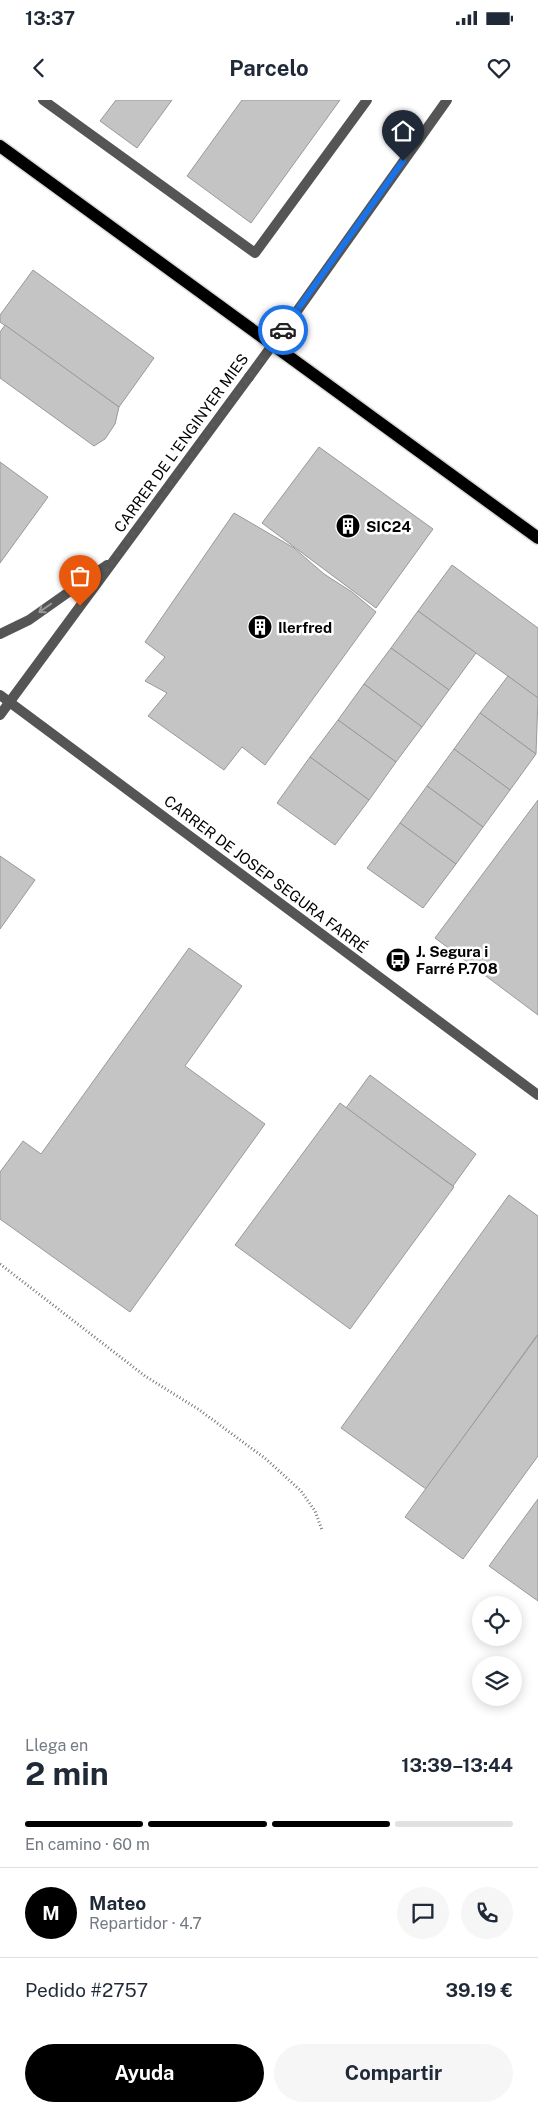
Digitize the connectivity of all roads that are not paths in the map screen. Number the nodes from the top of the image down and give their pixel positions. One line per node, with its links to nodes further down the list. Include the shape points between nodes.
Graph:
1 (44, 100): 2 (street, via 255,253)
2 (367, 100)
3 (446, 100): 6 (street, CARRER DE L'ENGINYER MIES, bridge, via 295,314)
4 (0, 146): 5 (main road)
5 (538, 538)
6 (114, 560): 7 (street, CARRER DE L'ENGINYER MIES, one-way to 7, via 29,620); 9 (street, CARRER DE L'ENGINYER MIES)
7 (0, 634)
8 (0, 695): 9 (street, CARRER DE JOSEP SEGURA FARRÉ)
9 (10, 702): 10 (street, CARRER DE L'ENGINYER MIES); 11 (street, CARRER DE JOSEP SEGURA FARRÉ)
10 (0, 715)
11 (538, 1095)

